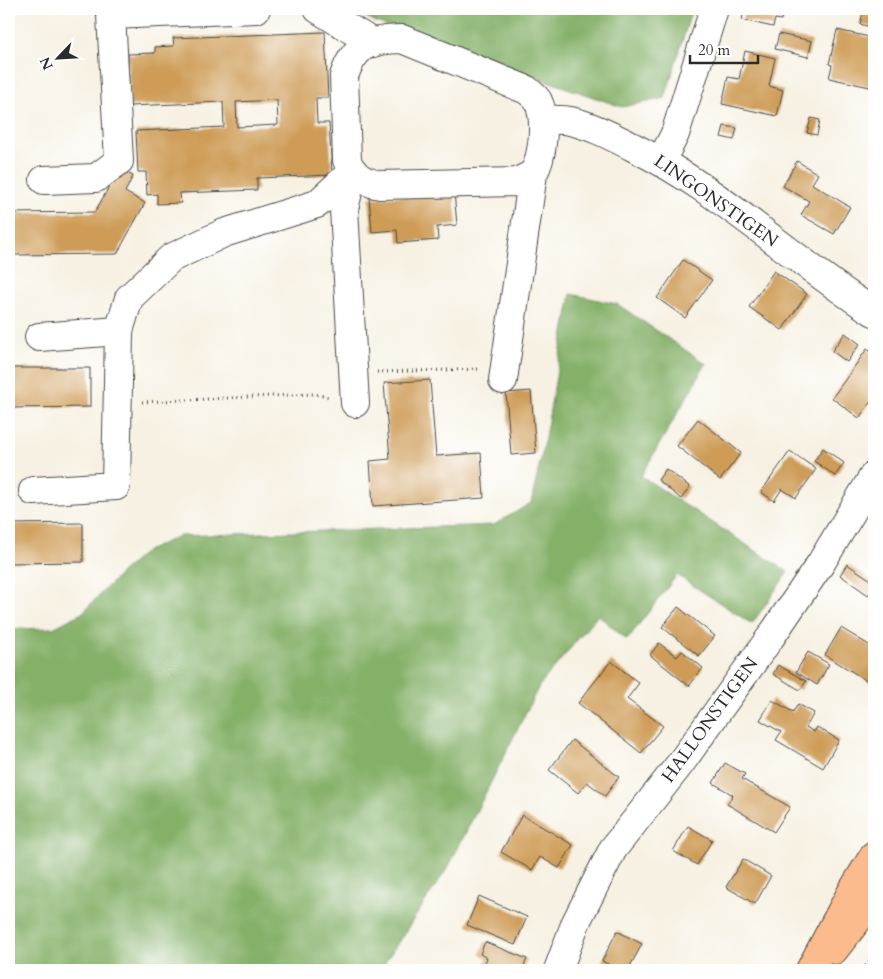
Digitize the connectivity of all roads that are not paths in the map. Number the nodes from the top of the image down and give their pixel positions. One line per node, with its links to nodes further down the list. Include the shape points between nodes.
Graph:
1 (256, 9): 9 (street, via 111,15 119,161 96,178)
2 (318, 9): 4 (street)
3 (714, 9): 6 (street, via 675,134)
4 (373, 43): 5 (street, via 381,39 402,39 527,90 538,100); 7 (street, via 360,48 344,76 347,160)
5 (544, 120): 6 (street, LINGONSTIGEN, via 568,120 596,128); 8 (street, via 539,164)
6 (661, 161): 10 (street, LINGONSTIGEN)
7 (353, 172): 8 (street, via 364,182 380,185 517,182); 11 (street, via 316,204 224,233 171,258 129,298); 14 (street, via 344,209)
8 (534, 174): 13 (street)
9 (44, 180)
10 (874, 312)
11 (119, 331): 12 (street); 16 (street, via 116,486)
12 (39, 337)
13 (503, 374)
14 (354, 393)
15 (874, 474): 19 (street, HALLONSTIGEN, via 821,563 770,638 680,764 612,849 576,922)
16 (34, 491)
17 (874, 855): 20 (main road)
18 (874, 899): 21 (main road)
19 (558, 970)
20 (810, 970)
21 (817, 970)

